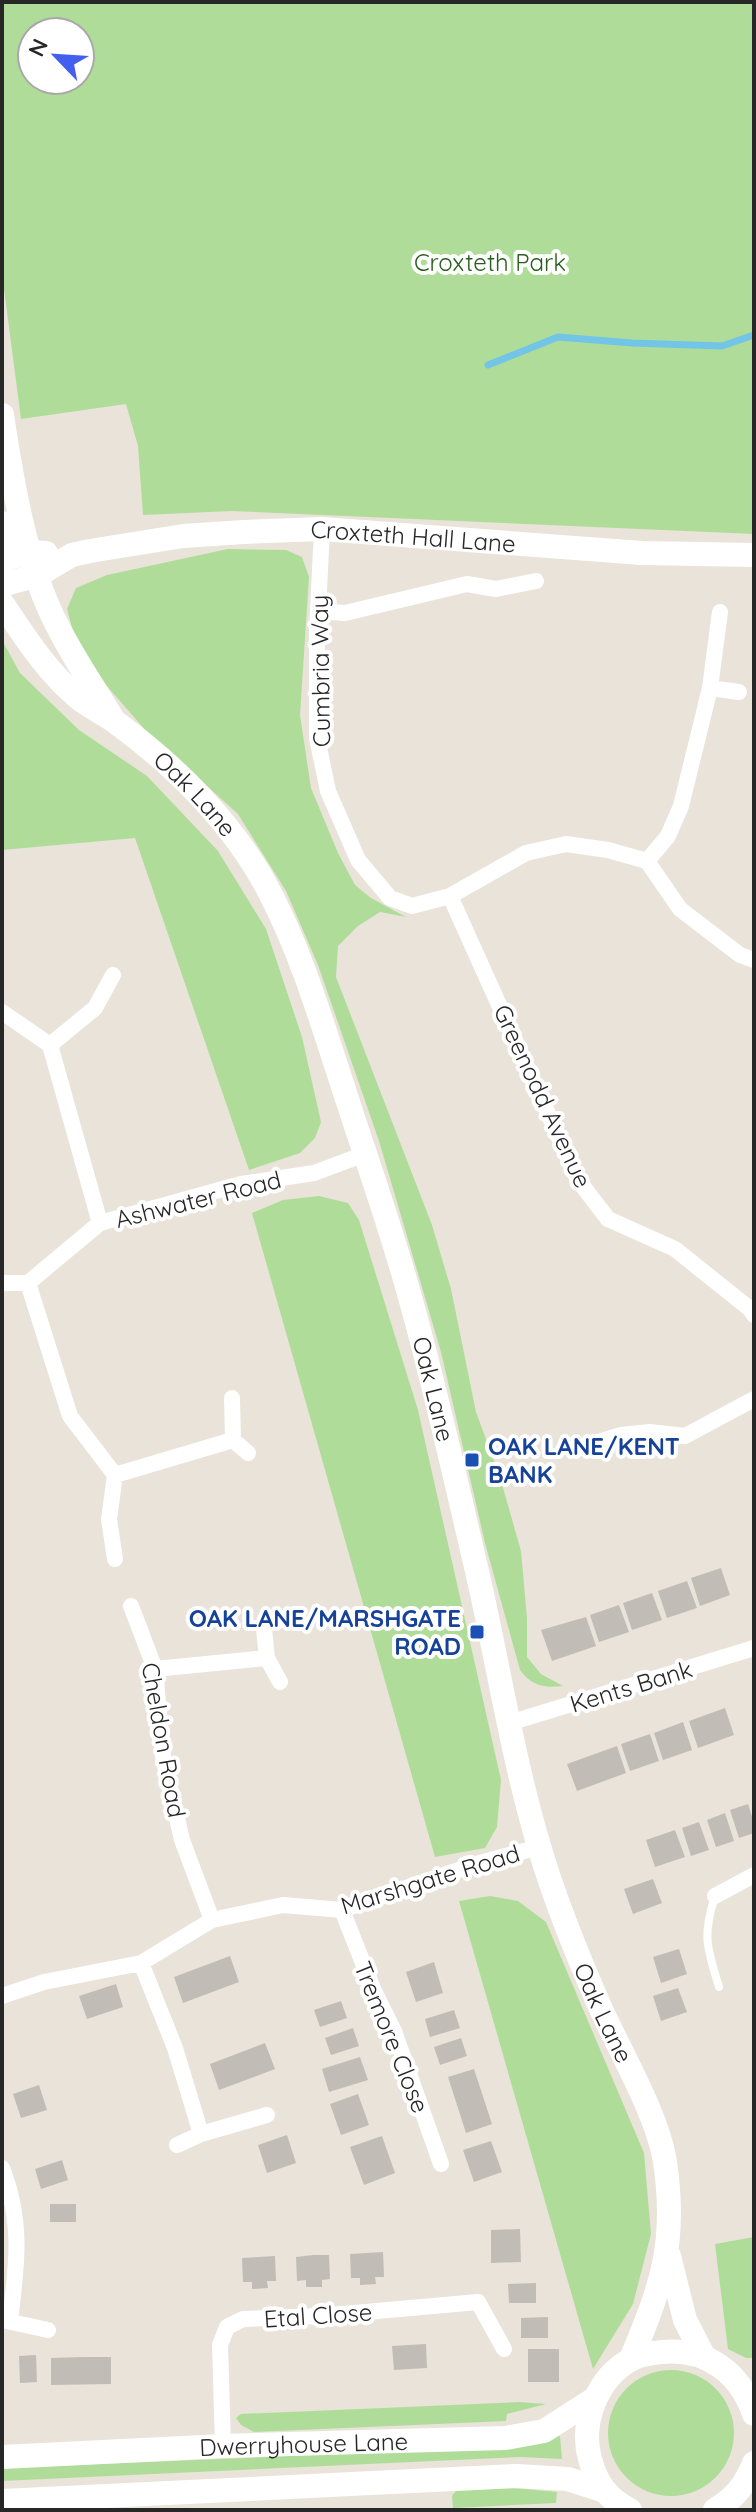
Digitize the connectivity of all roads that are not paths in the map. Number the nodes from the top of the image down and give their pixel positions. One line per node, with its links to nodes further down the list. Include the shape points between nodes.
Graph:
1 (2, 415): 6 (street, Oak Lane)
2 (2, 523): 5 (street, via 7,542)
3 (322, 529): 4 (street, Croxteth Hall Lane, via 642,553); 6 (street, Croxteth Hall Lane, via 183,536); 10 (street, Cumbria Way)
4 (754, 555)
5 (3, 562): 6 (street, Croxteth Hall Lane)
6 (34, 564): 8 (street, Croxteth Hall Lane); 14 (street, Oak Lane, via 56,624)
7 (536, 581): 10 (street, via 496,589 467,584 345,613)
8 (2, 585)
9 (2, 603): 14 (street, Oak Lane, via 38,656 80,699)
10 (318, 611): 16 (street, Cumbria Way, via 317,738 328,791 358,860 390,898 412,906)
11 (720, 612): 12 (street)
12 (710, 688): 13 (street); 15 (street, via 681,806 668,836)
13 (739, 692)
14 (114, 722): 21 (street, Oak Lane, via 210,807 270,893)
15 (647, 861): 16 (street, Cumbria Way, via 566,844 526,853); 17 (street, via 680,909)
16 (450, 896): 25 (street, Greenodd Avenue, via 578,1180 608,1219 675,1249)
17 (754, 960)
18 (113, 975): 20 (street, via 95,1008)
19 (2, 1012): 20 (street)
20 (50, 1045): 22 (street)
21 (365, 1154): 22 (street, Ashwater Road, via 314,1173 241,1184); 39 (street, Oak Lane, via 413,1310)
22 (100, 1223): 24 (street, Ashwater Road)
23 (2, 1283): 24 (street)
24 (28, 1283): 31 (street, via 70,1416)
25 (754, 1315)
26 (232, 1398): 28 (street)
27 (754, 1399): 29 (street, via 685,1436 621,1435)
28 (233, 1440): 30 (street); 31 (street)
29 (573, 1450)
30 (248, 1453)
31 (115, 1475): 32 (street, via 109,1519)
32 (115, 1559)
33 (131, 1606): 37 (street, Cheldon Road)
34 (264, 1629): 36 (street)
35 (754, 1648): 39 (street, Kents Bank)
36 (267, 1658): 37 (street); 38 (street)
37 (155, 1669): 44 (street, Cheldon Road, via 163,1757 182,1840)
38 (280, 1682)
39 (509, 1723): 40 (street, Oak Lane)
40 (539, 1847): 43 (street, Marshgate Road); 53 (street, Oak Lane, via 594,1993 664,2153)
41 (754, 1875): 42 (street)
42 (715, 1896): 46 (lane, via 705,1939)
43 (342, 1910): 44 (street, Marshgate Road, via 283,1905); 51 (street, Tremore Close, via 394,2031)
44 (212, 1920): 45 (street, Marshgate Road)
45 (141, 1963): 47 (street, Marshgate Road); 49 (street)
46 (719, 1987)
47 (2, 1996)
48 (267, 2115): 49 (street)
49 (201, 2134): 50 (street)
50 (177, 2145)
51 (441, 2164)
52 (2, 2168): 54 (street, via 19,2249)
53 (668, 2254): 57 (street, Oak Lane, via 685,2320); 58 (street, Oak Lane)
54 (6, 2320): 55 (street)
55 (48, 2330)
56 (504, 2349): 61 (street, Etal Close, via 478,2302 243,2319 227,2327 220,2345)
57 (703, 2355): 58 (street, via 679,2350); 60 (street, via 729,2371)
58 (631, 2359): 59 (street)
59 (594, 2399): 61 (street, Dwerryhouse Lane, via 544,2431 505,2438); 64 (street, via 588,2450)
60 (752, 2400)
61 (223, 2446): 62 (street, Dwerryhouse Lane)
62 (2, 2457)
63 (754, 2463): 65 (street)
64 (602, 2490): 66 (street, Dwerryhouse Lane, via 568,2479 516,2476); 67 (street, Dwerryhouse Lane)
65 (745, 2498): 68 (street)
66 (2, 2501)
67 (630, 2510)
68 (715, 2510)

